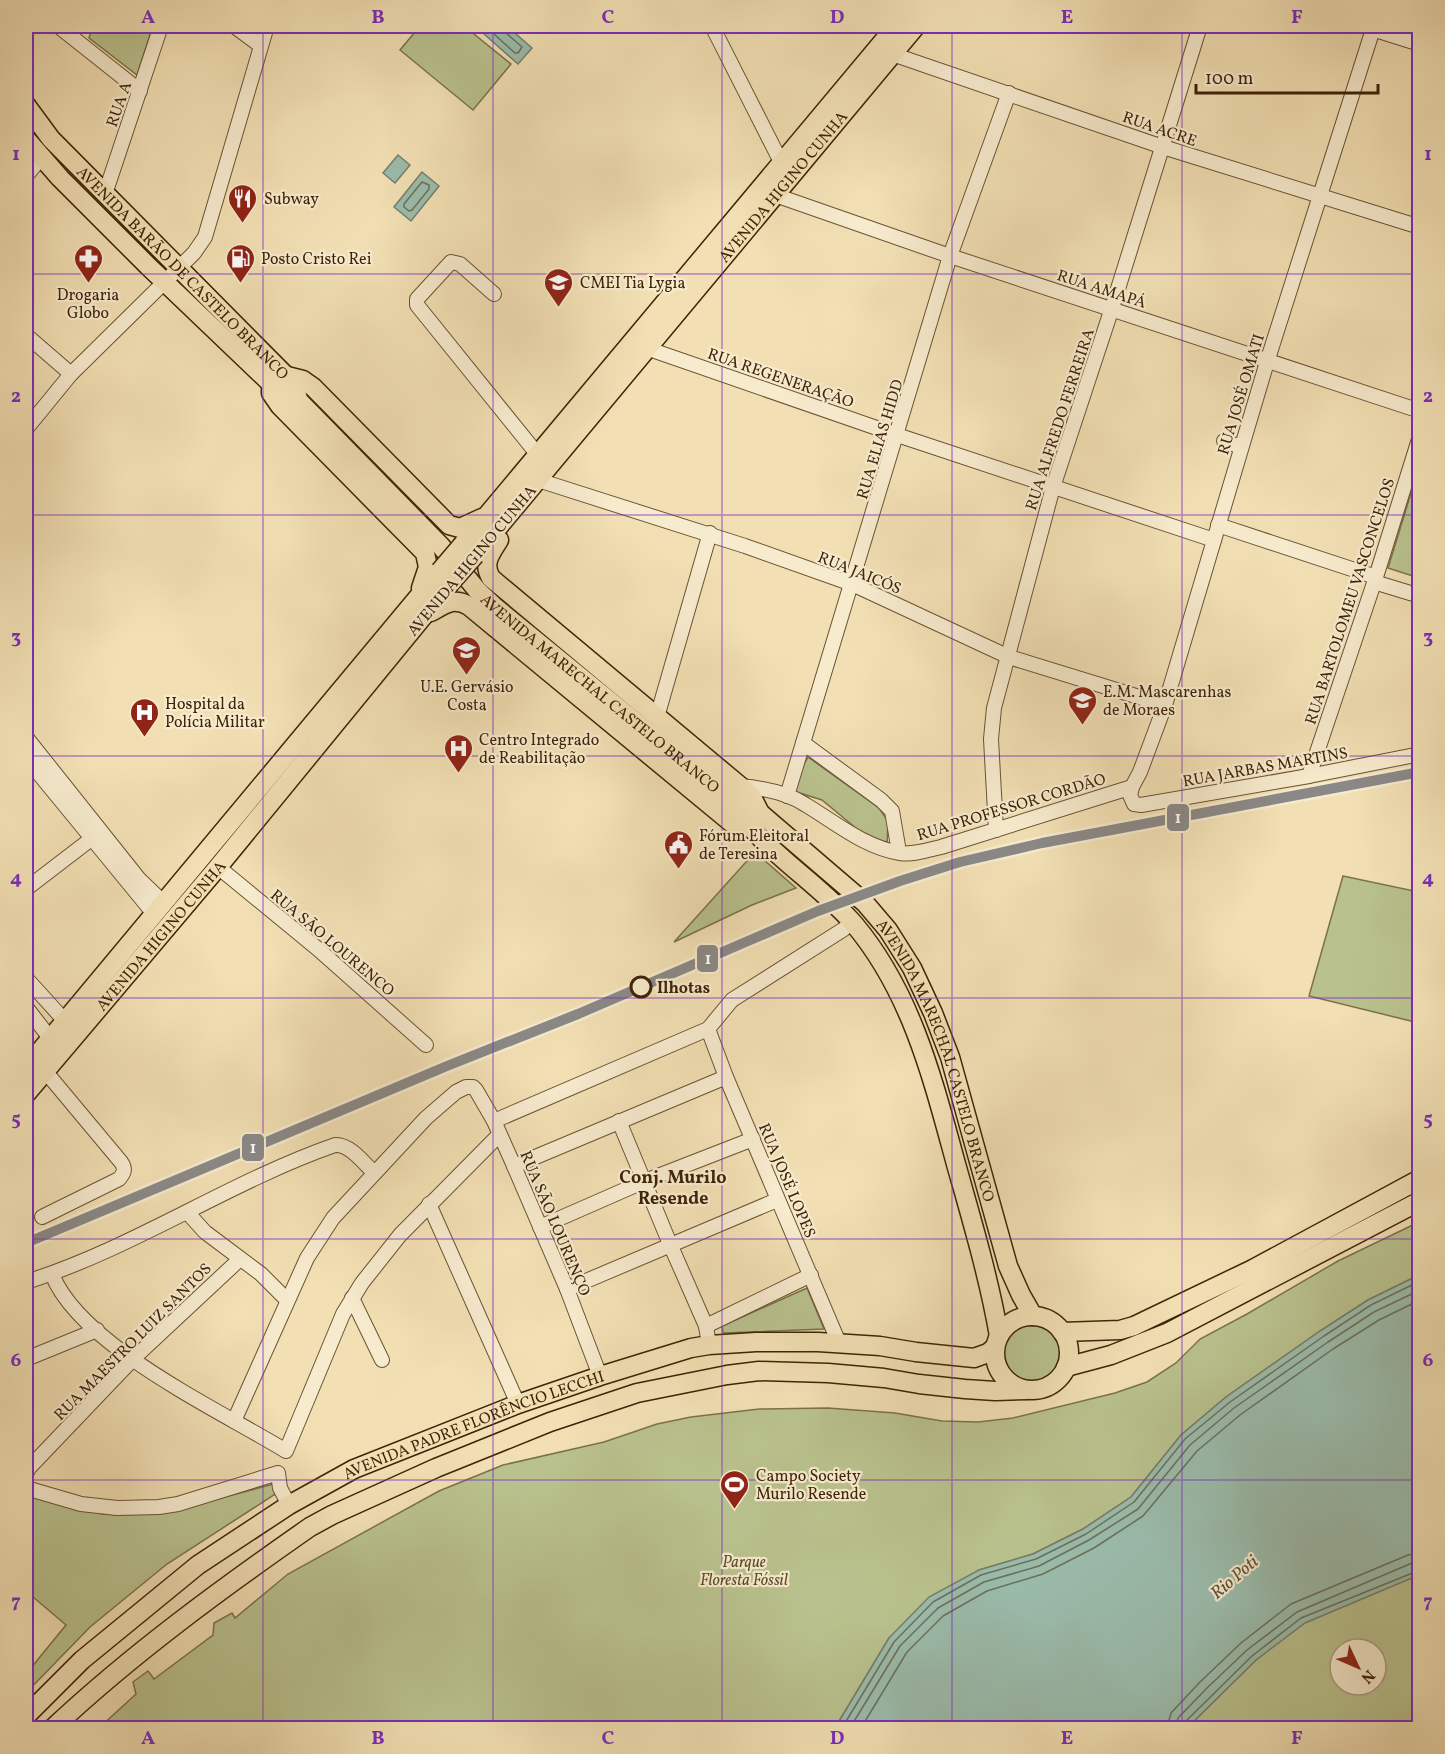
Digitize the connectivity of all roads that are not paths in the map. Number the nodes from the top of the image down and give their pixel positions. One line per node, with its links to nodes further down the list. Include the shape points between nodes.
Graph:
1 (58, 26): 11 (street)
2 (80, 26): 11 (street)
3 (161, 26): 15 (street, RUA A)
4 (234, 26): 13 (street)
5 (267, 26): 13 (street)
6 (712, 26): 21 (street)
7 (896, 26): 21 (main road, AVENIDA HIGINO CUNHA)
8 (916, 26): 14 (main road, AVENIDA HIGINO CUNHA)
9 (1200, 26): 19 (street, RUA ALFREDO FERREIRA)
10 (1370, 27): 12 (street); 25 (street, RUA JOSÉ OMATI)
11 (76, 40): 15 (street)
12 (1419, 44)
13 (261, 46): 28 (street, via 205,237)
14 (892, 54): 16 (street, RUA ACRE); 24 (main road, AVENIDA HIGINO CUNHA)
15 (140, 91): 23 (street, RUA A)
16 (1009, 93): 19 (street, RUA ACRE); 27 (street, RUA ELIAS HIDD)
17 (26, 105): 23 (main road, AVENIDA BARÃO DE CASTELO BRANCO, via 51,139)
18 (26, 140): 20 (main road, AVENIDA BARÃO DE CASTELO BRANCO)
19 (1163, 147): 25 (street, RUA ACRE); 31 (street, RUA ALFREDO FERREIRA)
20 (41, 158): 22 (street); 29 (main road, AVENIDA BARÃO DE CASTELO BRANCO)
21 (781, 162): 44 (main road, AVENIDA HIGINO CUNHA)
22 (26, 176)
23 (105, 194): 28 (main road, AVENIDA BARÃO DE CASTELO BRANCO)
24 (775, 195): 27 (street, RUA AMAPÁ); 33 (main road, AVENIDA HIGINO CUNHA)
25 (1319, 195): 26 (street, RUA ACRE); 34 (street, RUA JOSÉ OMATI)
26 (1419, 227)
27 (950, 256): 31 (street, RUA AMAPÁ); 40 (street, RUA ELIAS HIDD)
28 (179, 268): 29 (street); 36 (main road, AVENIDA BARÃO DE CASTELO BRANCO)
29 (164, 281): 35 (street); 36 (main road, AVENIDA BARÃO DE CASTELO BRANCO)
30 (494, 294): 44 (street, via 456,262 450,262 417,299 417,304)
31 (1112, 308): 34 (street, RUA AMAPÁ); 46 (street, RUA ALFREDO FERREIRA)
32 (26, 335): 35 (street)
33 (646, 348): 40 (street, RUA REGENERAÇÃO); 45 (main road, AVENIDA HIGINO CUNHA)
34 (1267, 362): 38 (street, RUA AMAPÁ); 43 (street, RUA JOSÉ OMATI)
35 (71, 374): 39 (street)
36 (279, 380): 37 (main road, AVENIDA BARÃO DE CASTELO BRANCO, via 295,385); 47 (main road, via 303,380 313,387 449,525 460,528); 57 (main road, via 271,393 280,406 425,553 428,567)
37 (298, 400): 69 (main road, AVENIDA MARECHAL CASTELO BRANCO, via 496,608)
38 (1419, 411)
39 (26, 429)
40 (897, 435): 46 (street, RUA REGENERAÇÃO); 55 (street, RUA ELIAS HIDD)
41 (1419, 436): 54 (street, RUA BARTOLOMEU VASCONCELOS)
42 (1224, 441): 43 (street)
43 (1241, 447): 49 (street, RUA JOSÉ OMATI)
44 (538, 455): 47 (main road, AVENIDA HIGINO CUNHA)
45 (538, 480): 48 (main road, AVENIDA HIGINO CUNHA); 50 (street, RUA JAICÓS)
46 (1053, 487): 51 (street, RUA REGENERAÇÃO); 59 (street, RUA ALFREDO FERREIRA)
47 (488, 515): 52 (main road, AVENIDA HIGINO CUNHA)
48 (508, 516): 52 (main road, AVENIDA HIGINO CUNHA); 61 (main road, via 502,536 487,560 491,578)
49 (1218, 525): 51 (street, RUA JOSÉ OMATI); 54 (street)
50 (710, 533): 55 (street, RUA JAICÓS); 61 (street)
51 (1214, 540): 60 (street, RUA JOSÉ OMATI)
52 (469, 550): 53 (main road, AVENIDA HIGINO CUNHA, bridge)
53 (446, 576): 57 (main road, AVENIDA HIGINO CUNHA); 58 (main road, AVENIDA HIGINO CUNHA)
54 (1375, 580): 56 (street); 67 (street, RUA BARTOLOMEU VASCONCELOS)
55 (852, 584): 59 (street, RUA JAICÓS); 63 (street, RUA ELIAS HIDD)
56 (1419, 596)
57 (418, 597): 77 (main road, AVENIDA HIGINO CUNHA)
58 (422, 618): 71 (main road, via 452,601 469,606 733,824 740,828); 75 (main road, AVENIDA HIGINO CUNHA)
59 (1009, 657): 60 (street, RUA JAICÓS); 72 (street, RUA ALFREDO FERREIRA, via 994,708 991,739)
60 (1165, 705): 66 (street, RUA JOSÉ OMATI)
61 (657, 717): 69 (main road)
62 (26, 737): 73 (street)
63 (803, 743): 70 (street, RUA ELIAS HIDD); 74 (street, via 892,811)
64 (1419, 754): 67 (street, RUA JARBAS MARTINS)
65 (26, 758): 73 (street)
66 (1140, 772): 68 (street, RUA PROFESSOR CORDÃO)
67 (1310, 776): 68 (street, RUA JARBAS MARTINS, via 1141,805 1131,800)
68 (1132, 787): 72 (street, RUA PROFESSOR CORDÃO)
69 (735, 793): 70 (street, via 760,788); 71 (main road, via 752,797)
70 (787, 796): 74 (street, RUA PROFESSOR CORDÃO, via 877,847)
71 (754, 819): 113 (main road, AVENIDA MARECHAL CASTELO BRANCO, via 865,903 912,968 950,1057 1008,1266); 117 (main road, AVENIDA MARECHAL CASTELO BRANCO, via 853,924 892,980 914,1026 989,1284)
72 (996, 830): 74 (street, RUA PROFESSOR CORDÃO, via 941,847)
73 (96, 835): 76 (street); 77 (street, via 139,879)
74 (899, 852)
75 (218, 867): 84 (street, RUA SÃO LOURENCO); 86 (main road, AVENIDA HIGINO CUNHA)
76 (26, 889)
77 (159, 908): 81 (main road, AVENIDA HIGINO CUNHA)
78 (844, 929): 82 (street, via 732,1000)
79 (26, 978): 81 (street)
80 (26, 1007): 83 (street)
81 (65, 1021): 83 (main road, AVENIDA HIGINO CUNHA)
82 (708, 1029): 87 (street, RUA JOSÉ LOPES); 89 (street)
83 (50, 1038): 85 (main road, AVENIDA HIGINO CUNHA)
84 (426, 1045)
85 (26, 1068)
86 (45, 1071): 88 (main road, AVENIDA HIGINO CUNHA); 101 (street, via 124,1170 119,1179)
87 (726, 1077): 90 (street); 92 (street, RUA JOSÉ LOPES)
88 (26, 1094)
89 (494, 1121): 91 (street, RUA SÃO LOURENÇO); 94 (street, RUA SÃO LOURENÇO, via 473,1087 461,1089 410,1134)
90 (619, 1121): 93 (street); 96 (street)
91 (500, 1134): 93 (street, RUA SÃO LOURENÇO); 99 (street)
92 (753, 1139): 96 (street); 97 (street, RUA JOSÉ LOPES)
93 (514, 1166): 102 (street, RUA SÃO LOURENÇO)
94 (374, 1173): 100 (street, via 341,1144 335,1145); 112 (street, via 323,1232)
95 (1419, 1179): 105 (main road)
96 (645, 1181): 102 (street); 103 (street)
97 (777, 1200): 103 (street); 107 (street, RUA JOSÉ LOPES)
98 (1419, 1202): 109 (main road)
99 (429, 1204): 111 (street); 127 (street)
100 (188, 1212): 104 (street, via 205,1232); 106 (street)
101 (42, 1217)
102 (540, 1227): 110 (street, RUA SÃO LOURENÇO)
103 (670, 1245): 110 (street); 114 (street)
104 (240, 1259): 112 (street); 120 (street, RUA MAESTRO LUIZ SANTOS)
105 (1253, 1269): 109 (main road); 116 (main road, via 1134,1326)
106 (52, 1274): 108 (street); 115 (street, via 62,1294)
107 (811, 1275): 114 (street); 118 (street, RUA JOSÉ LOPES)
108 (26, 1282)
109 (1258, 1287): 123 (main road, via 1167,1333 1111,1355)
110 (567, 1289): 124 (street, RUA SÃO LOURENÇO)
111 (352, 1298): 122 (street); 129 (street, via 286,1451)
112 (287, 1300): 129 (street)
113 (1033, 1316): 116 (main road, via 1054,1323); 117 (main road, via 1007,1325)
114 (706, 1326): 119 (street)
115 (97, 1330): 120 (street); 121 (street)
116 (1062, 1332): 123 (main road, via 1069,1354)
117 (997, 1341): 118 (main road, AVENIDA PADRE FLORÊNCIO LECCHI, via 988,1353 974,1358); 126 (main road, via 998,1369 1005,1379)
118 (839, 1343): 119 (main road, AVENIDA PADRE FLORÊNCIO LECCHI)
119 (709, 1345): 124 (main road, AVENIDA PADRE FLORÊNCIO LECCHI)
120 (134, 1358): 129 (street); 130 (street, RUA MAESTRO LUIZ SANTOS)
121 (26, 1359)
122 (382, 1360)
123 (1066, 1366): 126 (main road, via 1051,1385)
124 (600, 1376): 125 (main road, AVENIDA PADRE FLORÊNCIO LECCHI)
125 (565, 1388): 127 (main road, AVENIDA PADRE FLORÊNCIO LECCHI); 128 (main road)
126 (1027, 1390): 128 (main road, AVENIDA PADRE FLORÊNCIO LECCHI, via 995,1391 839,1374 759,1371 637,1394)
127 (518, 1404): 132 (main road, AVENIDA PADRE FLORÊNCIO LECCHI, via 354,1469)
128 (575, 1413): 134 (main road, AVENIDA PADRE FLORÊNCIO LECCHI, via 436,1468 310,1527 173,1627)
129 (234, 1421)
130 (26, 1474)
131 (26, 1488): 132 (street, via 81,1504 159,1507 278,1473)
132 (289, 1505): 133 (main road, AVENIDA PADRE FLORÊNCIO LECCHI, via 198,1565 82,1660)
133 (26, 1716)
134 (53, 1728)

